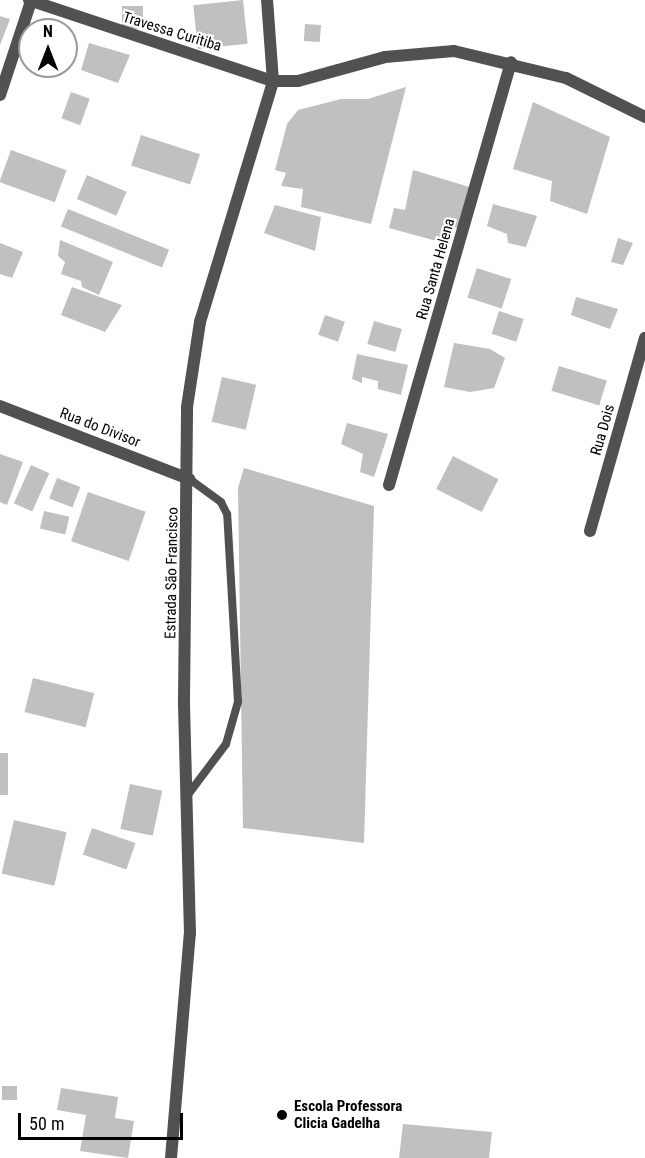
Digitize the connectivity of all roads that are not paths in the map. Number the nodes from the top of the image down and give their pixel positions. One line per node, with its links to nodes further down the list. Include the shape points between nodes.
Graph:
1 (267, 0): 4 (street, Estrada São Francisco)
2 (30, 1): 4 (street, Travessa Curitiba); 5 (street)
3 (511, 62): 4 (street, via 454,51 385,57 297,81); 6 (street, via 566,78); 10 (street, Rua Santa Helena)
4 (273, 81): 9 (street, Estrada São Francisco, via 200,322 187,407)
5 (0, 95)
6 (645, 117)
7 (645, 338): 11 (street, Rua Dois)
8 (0, 406): 9 (street, Rua do Divisor)
9 (189, 478): 12 (street, Estrada São Francisco, via 184,700); 12 (lane, via 220,502 227,514 238,702 226,744)
10 (389, 485)
11 (590, 531)
12 (188, 796): 13 (street, Estrada São Francisco, via 190,934)
13 (171, 1158)

